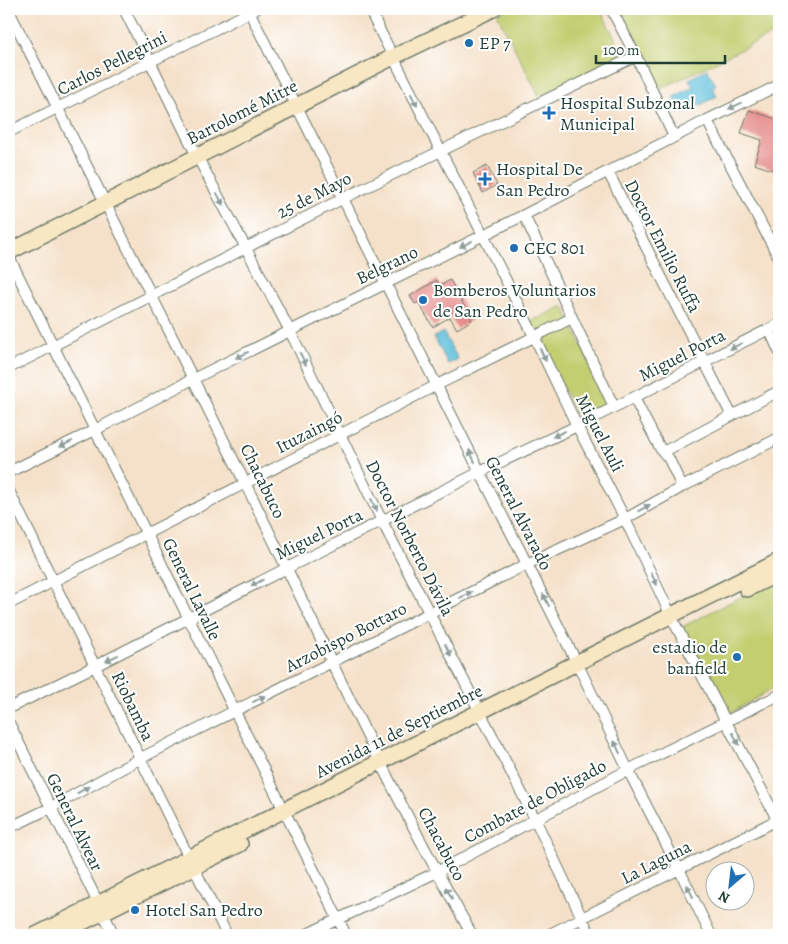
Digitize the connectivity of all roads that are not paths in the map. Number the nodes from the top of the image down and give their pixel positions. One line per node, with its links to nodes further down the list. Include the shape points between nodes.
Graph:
1 (124, 9): 9 (street, Doctor Norberto Dávila)
2 (368, 9): 8 (street, Miguel Auli)
3 (493, 9): 8 (main road, Bartolomé Mitre)
4 (611, 9): 7 (street)
5 (252, 10): 9 (street, Carlos Pellegrini); 11 (street, General Alvarado)
6 (9, 11): 12 (street, Chacabuco)
7 (636, 56): 15 (street); 16 (street, 25 de Mayo)
8 (393, 57): 11 (main road, Bartolomé Mitre); 16 (street, Miguel Auli, one-way to 16)
9 (150, 62): 12 (street, Carlos Pellegrini); 17 (street, Doctor Norberto Dávila)
10 (779, 85): 13 (street, Belgrano, one-way to 13)
11 (297, 105): 17 (main road, Bartolomé Mitre); 19 (street, General Alvarado)
12 (58, 108): 14 (street, Carlos Pellegrini); 20 (street, Chacabuco)
13 (707, 120): 15 (street, Belgrano); 26 (street)
14 (9, 132)
15 (674, 137): 18 (street, Belgrano)
16 (440, 151): 19 (street, 25 de Mayo); 22 (street, Miguel Auli)
17 (197, 156): 20 (main road, Bartolomé Mitre); 23 (street, Doctor Norberto Dávila, one-way to 23)
18 (608, 172): 21 (street, Belgrano); 36 (street, Doctor Emilio Ruffa)
19 (344, 198): 23 (street, 25 de Mayo); 27 (street, General Alvarado)
20 (106, 202): 24 (main road, Bartolomé Mitre); 28 (street, Chacabuco)
21 (524, 215): 22 (street, Belgrano); 29 (street)
22 (482, 236): 27 (street, Belgrano, one-way to 27); 33 (street, Miguel Auli)
23 (246, 247): 28 (street, 25 de Mayo); 32 (street, Doctor Norberto Dávila)
24 (9, 252)
25 (9, 257): 34 (street, General Lavalle)
26 (779, 258)
27 (386, 284): 32 (street, Belgrano); 39 (street, General Alvarado)
28 (153, 294): 34 (street, 25 de Mayo); 38 (street, Chacabuco)
29 (572, 318): 33 (street, Ituzaingó); 42 (street)
30 (779, 324): 31 (street, Miguel Porta)
31 (769, 329): 35 (street); 36 (street, Miguel Porta, one-way to 36)
32 (290, 332): 38 (street, Belgrano, one-way to 38); 46 (street, Doctor Norberto Dávila, one-way to 46)
33 (534, 336): 39 (street, Ituzaingó); 44 (street, Miguel Auli, one-way to 44)
34 (53, 345): 37 (street, 25 de Mayo); 45 (street, General Lavalle)
35 (779, 350)
36 (704, 362): 41 (street, Miguel Porta); 43 (street, Doctor Emilio Ruffa)
37 (9, 368)
38 (193, 379): 45 (street, Belgrano); 51 (street, Chacabuco)
39 (437, 385): 46 (street, Ituzaingó); 50 (street, General Alvarado, one-way to 39)
40 (779, 391): 43 (street)
41 (634, 398): 42 (street, Miguel Porta); 48 (street)
42 (614, 408): 44 (street, Miguel Porta)
43 (732, 416): 48 (street)
44 (577, 426): 50 (street, Miguel Porta, one-way to 50); 54 (street, Miguel Auli)
45 (95, 430): 49 (street, Belgrano, one-way to 49); 56 (street, General Lavalle)
46 (340, 434): 51 (street, Ituzaingó); 55 (street, Doctor Norberto Dávila, one-way to 55)
47 (779, 438): 52 (street, Arzobispo Bottaro)
48 (663, 452): 52 (street)
49 (9, 472)
50 (480, 472): 55 (street, Miguel Porta); 58 (street, General Alvarado)
51 (246, 483): 56 (street, Ituzaingó); 59 (street, Chacabuco)
52 (682, 487): 54 (street, Arzobispo Bottaro, one-way to 52)
53 (9, 491): 61 (street, Riobamba)
54 (625, 519): 58 (street, Arzobispo Bottaro); 65 (street, Miguel Auli, one-way to 65)
55 (382, 521): 59 (street, Miguel Porta); 63 (street, Doctor Norberto Dávila)
56 (146, 533): 61 (street, Ituzaingó); 64 (street, General Lavalle)
57 (779, 561): 65 (main road, Avenida 11 de Septiembre)
58 (527, 564): 63 (street, Arzobispo Bottaro, one-way to 58); 68 (street, General Alvarado, one-way to 58)
59 (287, 568): 64 (street, Miguel Porta, one-way to 64); 66 (street, Chacabuco)
60 (779, 573): 65 (main road, Avenida 11 de Septiembre)
61 (53, 581): 62 (street, Ituzaingó); 67 (street, Riobamba)
62 (9, 604)
63 (429, 614): 66 (street, Arzobispo Bottaro); 72 (street, Doctor Norberto Dávila, one-way to 72)
64 (189, 619): 67 (street, Miguel Porta, one-way to 67); 71 (street, General Lavalle)
65 (673, 619): 68 (main road, Avenida 11 de Septiembre); 73 (street, Miguel Auli)
66 (332, 662): 71 (street, Arzobispo Bottaro, one-way to 66); 76 (street, Chacabuco)
67 (95, 666): 70 (street, Miguel Porta); 75 (street, Riobamba)
68 (579, 667): 72 (main road, Avenida 11 de Septiembre); 77 (street, General Alvarado, one-way to 68)
69 (779, 695): 73 (street, Combate de Obligado)
70 (9, 708)
71 (235, 711): 75 (street, Arzobispo Bottaro); 79 (street, General Lavalle)
72 (482, 716): 76 (main road, Avenida 11 de Septiembre); 80 (street, Doctor Norberto Dávila)
73 (726, 721): 77 (street, Combate de Obligado); 81 (street, Miguel Auli, one-way to 81)
74 (9, 723): 78 (street, General Alvear)
75 (141, 758): 78 (street, Arzobispo Bottaro, one-way to 75); 83 (street, Riobamba)
76 (382, 766): 79 (main road, Avenida 11 de Septiembre); 85 (street, Chacabuco)
77 (628, 770): 80 (street, Combate de Obligado); 84 (street, General Alvarado)
78 (50, 808): 82 (street, Arzobispo Bottaro); 86 (street, General Alvear)
79 (287, 814): 83 (main road, Avenida 11 de Septiembre); 88 (street, General Lavalle)
80 (535, 819): 85 (street, Combate de Obligado); 87 (street, Doctor Norberto Dávila)
81 (779, 821): 84 (street, La Laguna)
82 (9, 828)
83 (190, 863): 86 (main road, Avenida 11 de Septiembre); 92 (street, Riobamba)
84 (679, 868): 87 (street, La Laguna); 98 (street, General Alvarado, one-way to 84)
85 (437, 872): 88 (street, Combate de Obligado); 95 (street, Chacabuco, one-way to 85)
86 (100, 908): 89 (main road, Avenida 11 de Septiembre); 90 (main road, Avenida 11 de Septiembre); 91 (street, General Alvear)
87 (582, 918): 96 (street, La Laguna); 97 (street, Doctor Norberto Dávila)
88 (338, 919): 93 (street, Combate de Obligado); 94 (street, General Lavalle)
89 (36, 935)
90 (58, 935)
91 (114, 935)
92 (227, 935)
93 (305, 935)
94 (346, 935)
95 (472, 935)
96 (548, 935)
97 (590, 935)
98 (711, 935)

